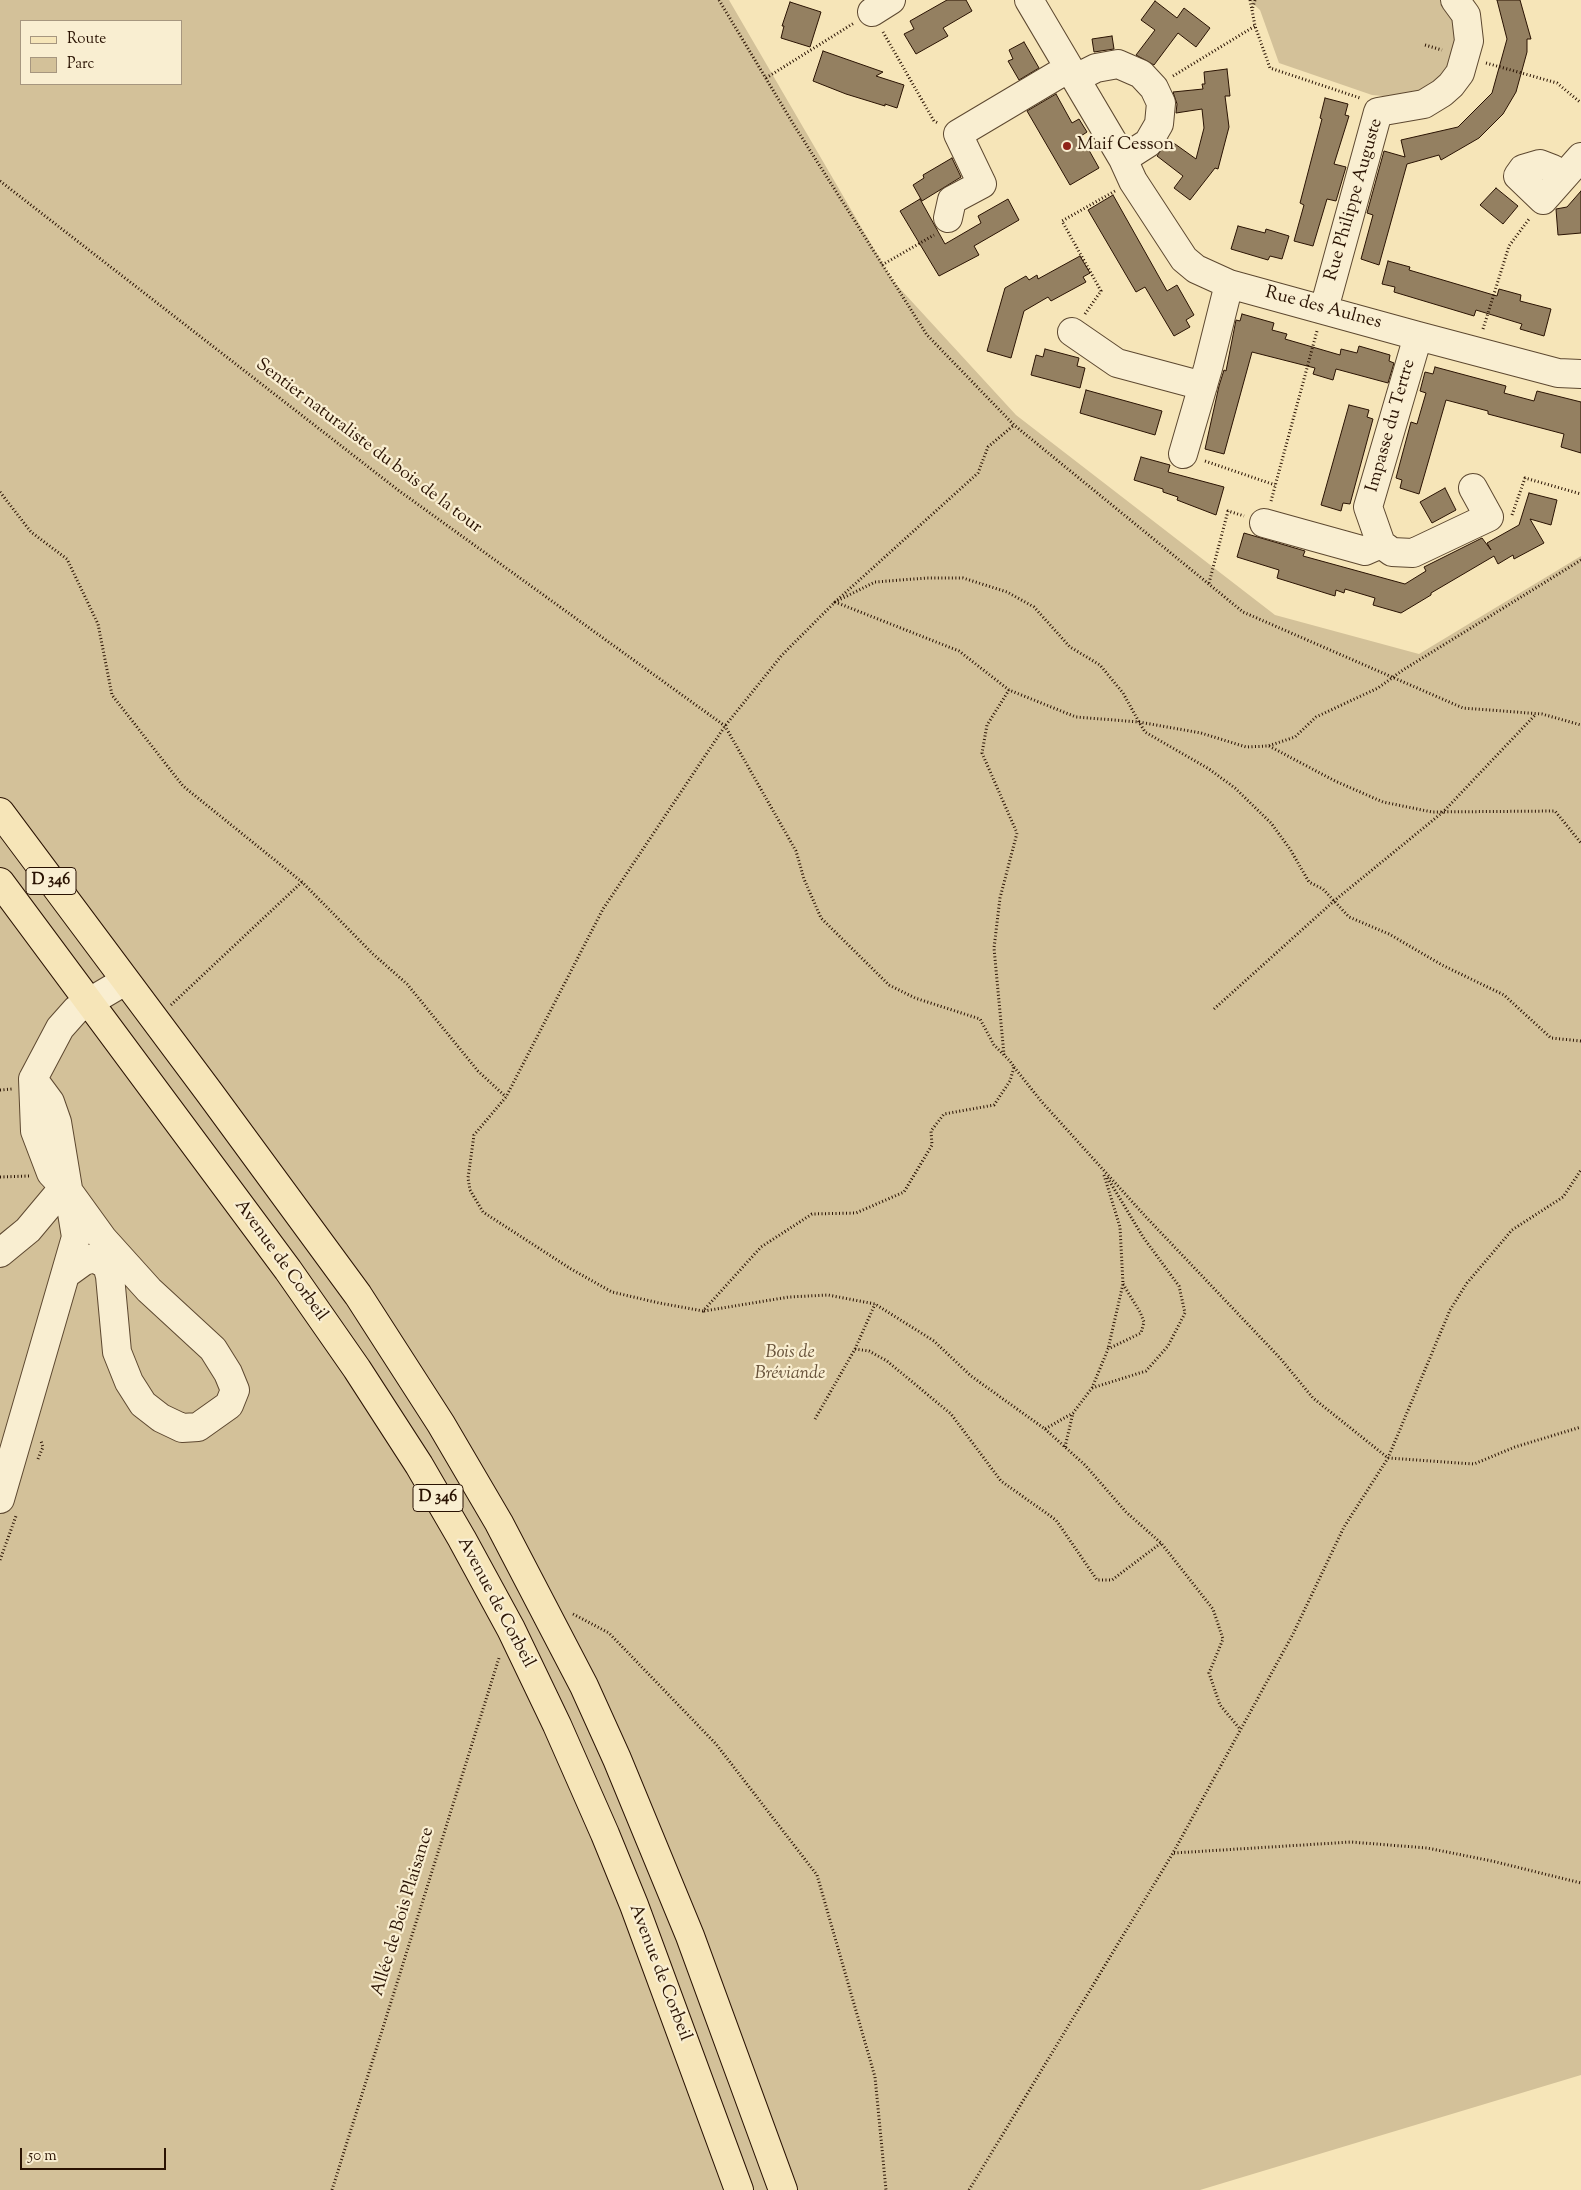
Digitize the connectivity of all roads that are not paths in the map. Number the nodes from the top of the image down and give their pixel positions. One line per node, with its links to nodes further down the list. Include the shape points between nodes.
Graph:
1 (1029, 0): 3 (street, Rue des Aulnes)
2 (1456, 0): 9 (street, Rue Philippe Auguste, via 1466,15 1468,41 1460,73 1442,94 1424,104 1378,112)
3 (1073, 73): 5 (street, Rue des Aulnes); 5 (street, via 1118,64 1142,74 1154,88 1161,104 1159,124); 7 (street, via 958,134 982,184 952,200)
4 (1581, 157): 6 (street)
5 (1128, 170): 8 (street, Rue des Aulnes, via 1184,259)
6 (1562, 178): 6 (street, via 1544,200 1518,176 1523,169 1540,164 1553,169)
7 (948, 218)
8 (1229, 284): 9 (street, Rue des Aulnes); 13 (street)
9 (1324, 308): 11 (street, Rue des Aulnes)
10 (1072, 332): 13 (street, via 1117,363)
11 (1418, 336): 12 (street, Rue des Aulnes, via 1558,373); 17 (street, Impasse du Tertre, via 1368,507)
12 (1581, 374)
13 (1203, 386): 14 (street)
14 (1183, 454)
15 (1474, 488): 17 (street, via 1489,517 1413,553 1392,552)
16 (1264, 522): 17 (street, via 1365,550)
17 (1381, 544)
18 (0, 812): 20 (main road, D 346)
19 (0, 882): 21 (main road, Avenue de Corbeil / D 346)
20 (125, 981): 21 (street); 27 (main road, D 346, via 358,1295 441,1424 499,1523 584,1686 663,1867)
21 (90, 1001): 22 (street, via 76,1010 60,1028 33,1079 35,1131 51,1173); 26 (main road, Avenue de Corbeil / D 346, via 352,1361 462,1539 553,1716 605,1834)
22 (66, 1190): 23 (street, via 28,1230); 24 (street, via 76,1237); 24 (street, via 103,1239 149,1290 214,1350 234,1390 229,1405 198,1427 182,1428 143,1404 129,1382 117,1352 107,1265 94,1258)
23 (0, 1253)
24 (66, 1274): 25 (street)
25 (0, 1499)
26 (739, 2190)
27 (783, 2190)

